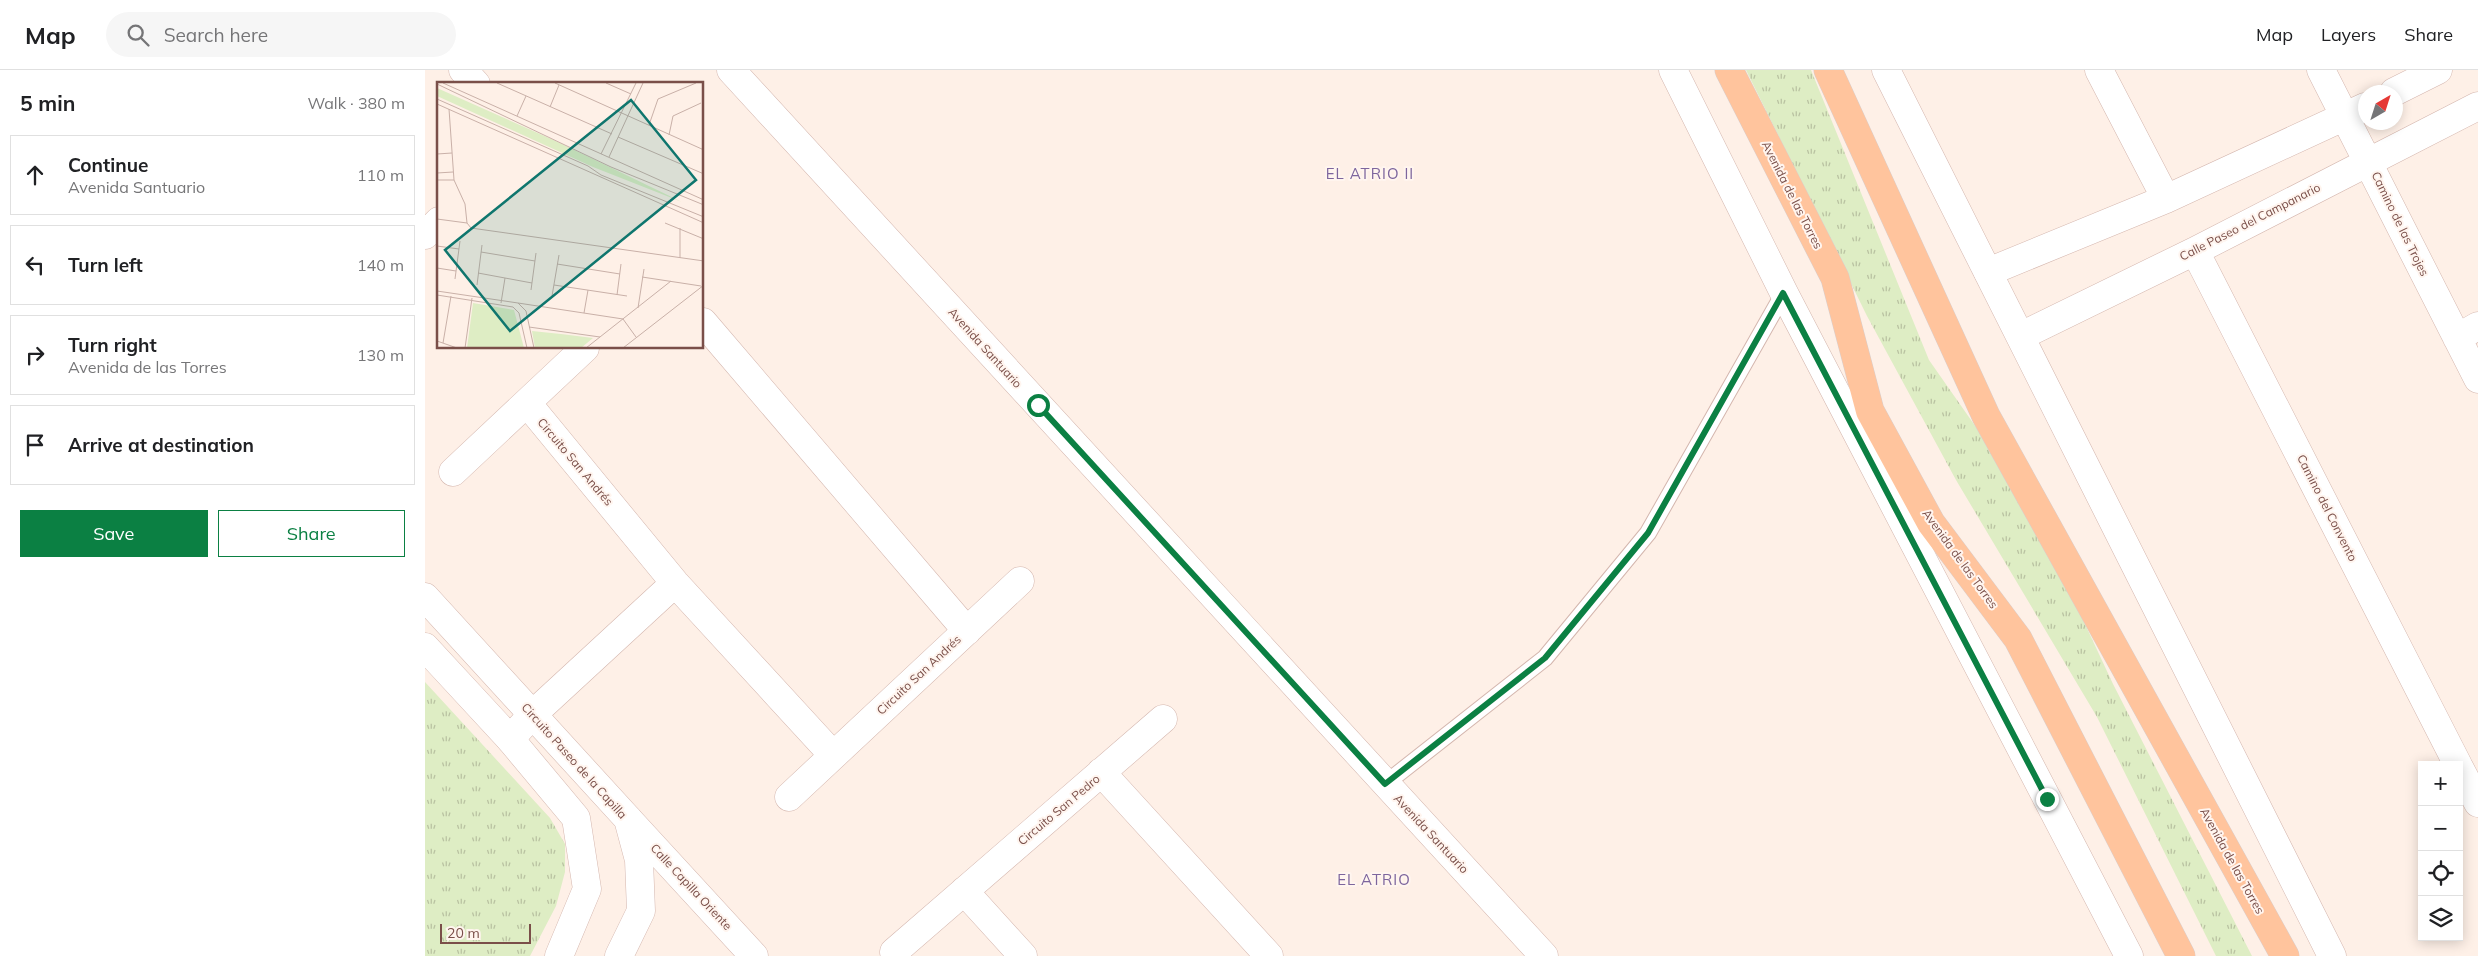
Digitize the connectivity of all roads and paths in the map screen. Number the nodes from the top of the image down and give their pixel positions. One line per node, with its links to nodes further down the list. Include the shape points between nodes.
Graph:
1 (463, 70): 10 (street)
2 (731, 70): 40 (street, Avenida Santuario)
3 (1673, 70): 20 (street, Avenida de las Torres)
4 (1729, 70): 53 (main road, Avenida de las Torres, via 1835,278 1870,411 1931,523 2018,639)
5 (1828, 70): 54 (main road, Avenida de las Torres, via 1986,416)
6 (1887, 70): 19 (street)
7 (2099, 70): 15 (street)
8 (2321, 70): 13 (street, Camino de las Trojes)
9 (2438, 70): 11 (street)
10 (474, 82)
11 (2403, 88)
12 (2478, 106): 14 (street, Calle Paseo del Campanario)
13 (2355, 113): 14 (street, Camino de las Trojes); 15 (street)
14 (2369, 160): 18 (street, Calle Paseo del Campanario); 22 (street, Camino de las Trojes)
15 (2166, 199): 19 (street)
16 (437, 223): 17 (street)
17 (425, 235)
18 (2195, 251): 23 (street, Calle Paseo del Campanario); 37 (street, Camino del Convento)
19 (1988, 272): 23 (street)
20 (1783, 293): 40 (lane, via 1648,533 1545,658); 52 (street, Avenida de las Torres)
21 (704, 323): 31 (street, Circuito San Andrés)
22 (2468, 332): 25 (street, Camino de las Trojes)
23 (2021, 336): 55 (street)
24 (584, 349): 26 (street)
25 (2478, 379)
26 (527, 403): 27 (street); 29 (street, Circuito San Andrés)
27 (453, 472)
28 (1020, 581): 31 (street)
29 (675, 583): 33 (street); 36 (street, Circuito San Andrés)
30 (425, 598): 33 (street, Circuito Paseo de la Capilla)
31 (967, 631): 36 (street, Circuito San Andrés)
32 (425, 647): 35 (street)
33 (533, 714): 35 (street); 43 (street, Circuito Paseo de la Capilla)
34 (1163, 719): 38 (street)
35 (509, 739): 46 (street, via 575,818 587,889)
36 (833, 755): 41 (street)
37 (2456, 761)
38 (1101, 772): 44 (street, Circuito San Pedro); 50 (street, Circuito San Pedro)
39 (2463, 774): 42 (street, Camino del Convento)
40 (1385, 784): 51 (street, Avenida Santuario)
41 (789, 797)
42 (2478, 803)
43 (628, 819): 47 (street, Circuito Paseo de la Capilla, via 639,860 641,911); 48 (street, Calle Capilla Oriente)
44 (964, 891): 45 (street, Circuito San Pedro); 49 (street)
45 (894, 952)
46 (559, 956)
47 (619, 956)
48 (754, 956)
49 (1023, 956)
50 (1269, 956)
51 (1544, 956)
52 (2129, 956)
53 (2181, 956)
54 (2285, 956)
55 (2332, 956)

